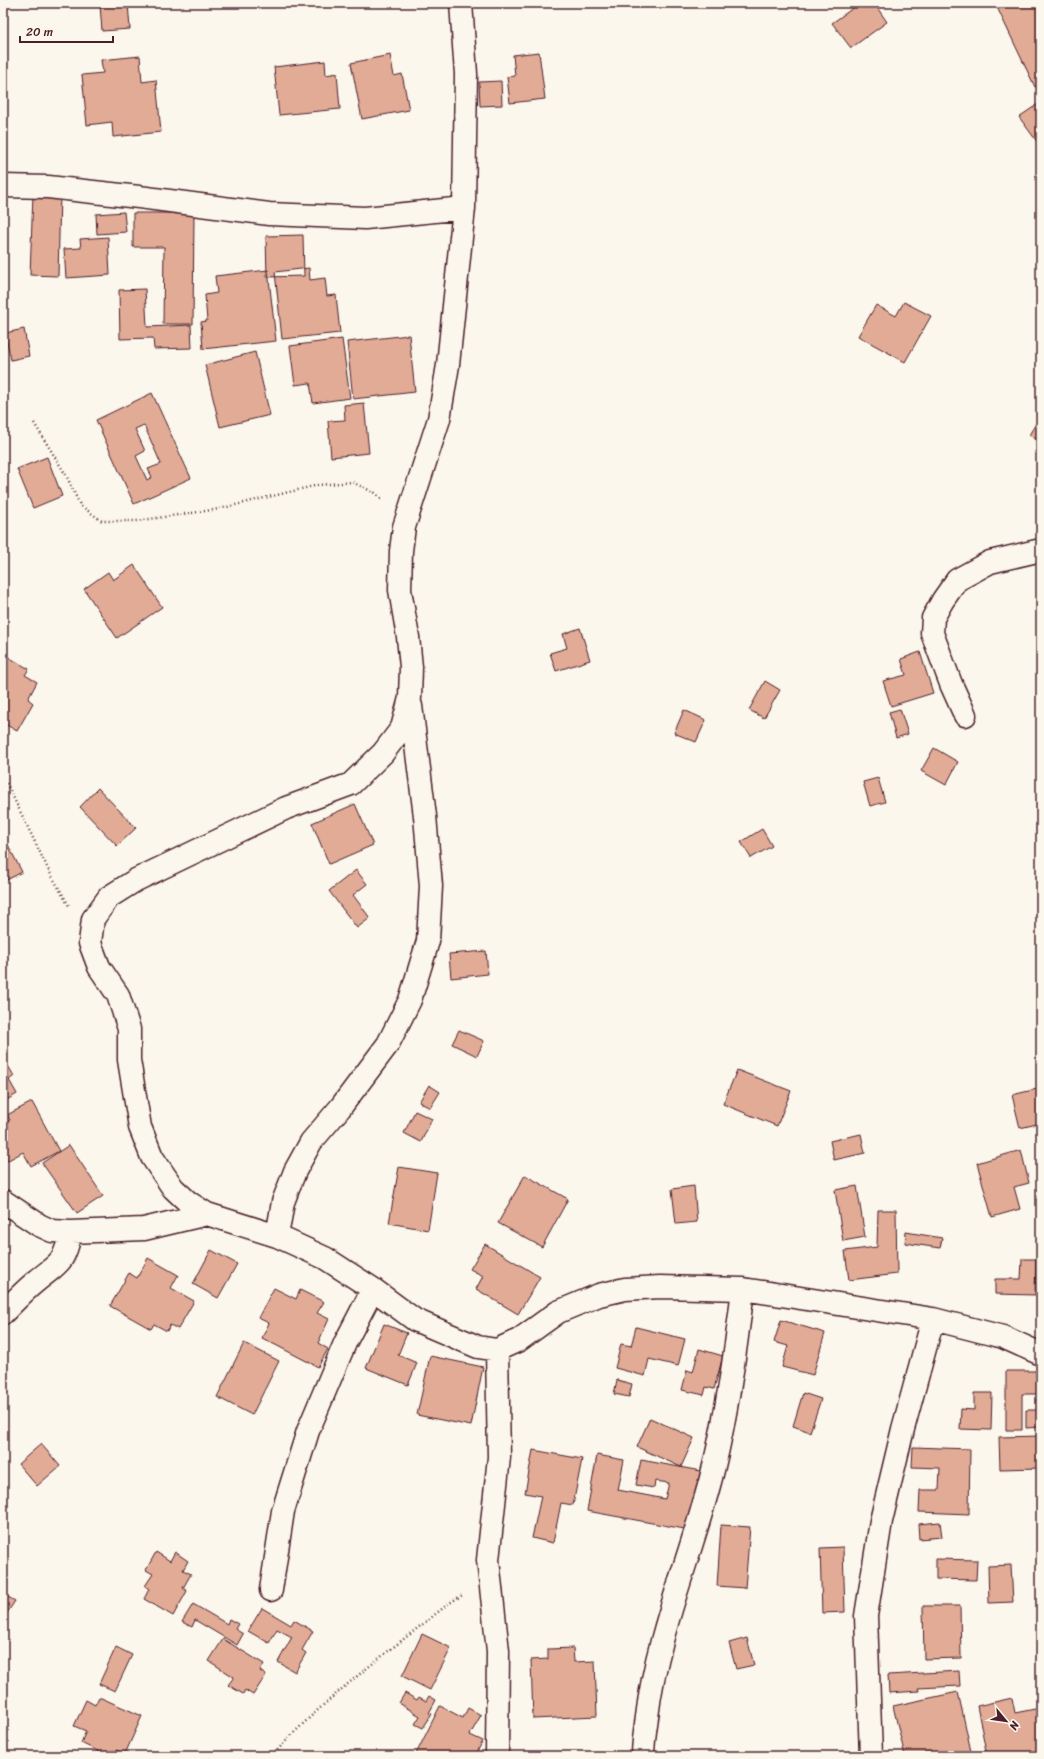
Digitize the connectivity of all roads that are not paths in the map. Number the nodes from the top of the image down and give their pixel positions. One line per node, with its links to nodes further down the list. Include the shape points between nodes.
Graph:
1 (461, 3): 3 (street, via 466,74)
2 (3, 186): 3 (street, via 48,187 269,214 365,218)
3 (464, 208): 5 (street, via 448,365 439,419 404,527 401,551 400,590 411,667)
4 (1041, 550): 6 (street, via 990,562 957,580 933,618 932,633)
5 (410, 698): 8 (street, via 402,728 384,753 351,784 286,808 136,880 109,897 93,919 90,943 99,967 118,995 129,1029 129,1060 140,1127 152,1157 173,1188 188,1202); 10 (street, via 431,886 428,940 410,1000 388,1044 340,1108 310,1142 295,1171 283,1202)
6 (965, 715)
7 (3, 1201): 9 (street, via 52,1231)
8 (207, 1214): 9 (street, via 144,1229); 10 (street)
9 (71, 1232): 13 (street, via 66,1253 55,1268 34,1283)
10 (276, 1236): 11 (street, via 325,1258)
11 (373, 1289): 15 (street, via 415,1320 478,1347); 17 (street, via 345,1343 308,1431 283,1512)
12 (743, 1289): 14 (street); 15 (street, via 660,1287 625,1289 598,1295 558,1312 519,1340); 19 (street, via 733,1374 714,1466 691,1549 664,1629 650,1686)
13 (3, 1313)
14 (933, 1319): 16 (street, via 1003,1337); 20 (street, via 881,1521 866,1616)
15 (497, 1350): 18 (street, via 499,1457 488,1560 498,1651)
16 (1041, 1354)
17 (271, 1590)
18 (497, 1756)
19 (643, 1756)
20 (871, 1756)

